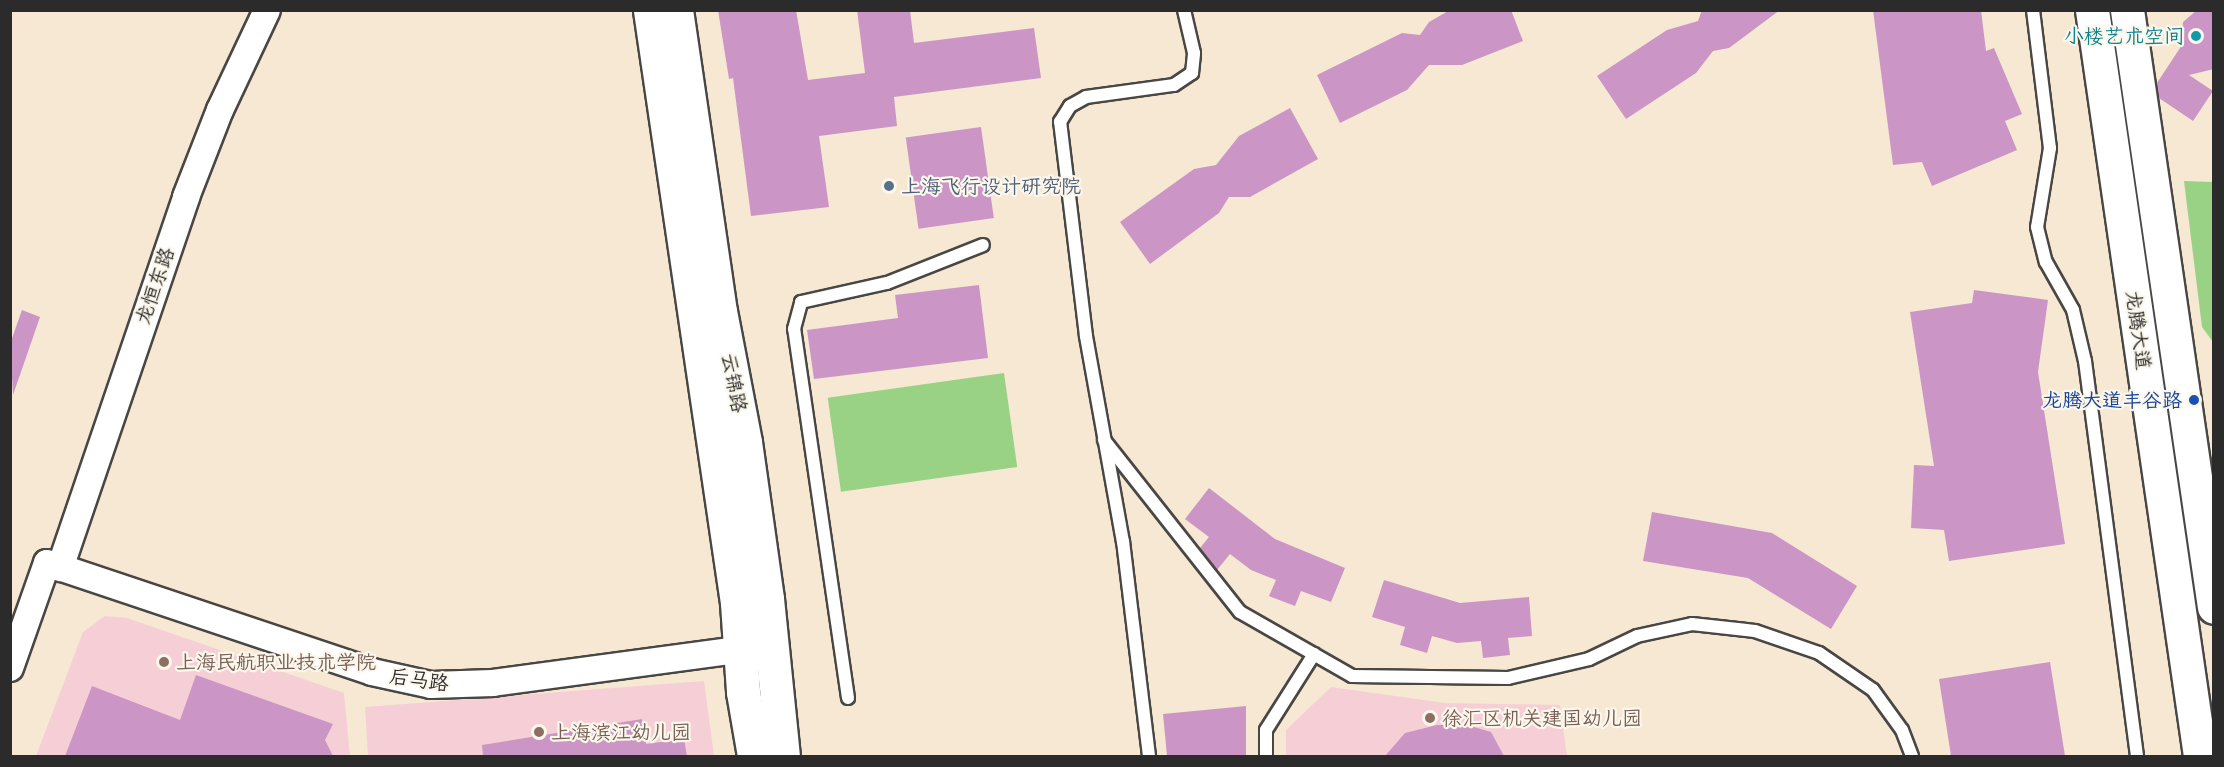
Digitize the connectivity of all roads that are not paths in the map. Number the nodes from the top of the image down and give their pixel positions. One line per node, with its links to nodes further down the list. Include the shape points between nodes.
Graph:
1 (267, 10): 10 (street, 龙恒东路, via 220,110 186,197)
2 (650, 10): 13 (main road, 云锦路, via 737,603)
3 (676, 10): 13 (main road, 云锦路, via 720,312 745,442)
4 (1184, 10): 9 (lane, via 1194,52 1192,74 1174,85 1086,97 1070,106 1060,122 1086,336)
5 (2033, 10): 22 (lane, via 2050,148 2037,228 2046,262 2073,310 2085,361)
6 (2091, 10): 23 (main road, 龙腾大道)
7 (2127, 10): 11 (main road, 龙腾大道)
8 (983, 245): 16 (lane, via 887,282 801,302 794,329)
9 (1104, 440): 14 (lane, via 1240,612); 19 (lane, via 1123,542)
10 (54, 566): 12 (street, 龙恒东路); 13 (street, 后马路, via 372,672 431,685 493,683)
11 (2214, 607)
12 (18, 626): 15 (street, 龙恒东路)
13 (756, 648): 17 (main road, 云锦路); 18 (main road, 云锦路)
14 (1314, 654): 20 (lane, via 1266,730); 21 (lane, via 1352,676 1508,678 1589,659 1636,636 1692,624 1755,631 1820,653 1873,690 1902,730)
15 (10, 668)
16 (848, 698)
17 (754, 756)
18 (783, 756)
19 (1149, 756)
20 (1266, 756)
21 (1912, 756)
22 (2137, 756)
23 (2200, 756)

